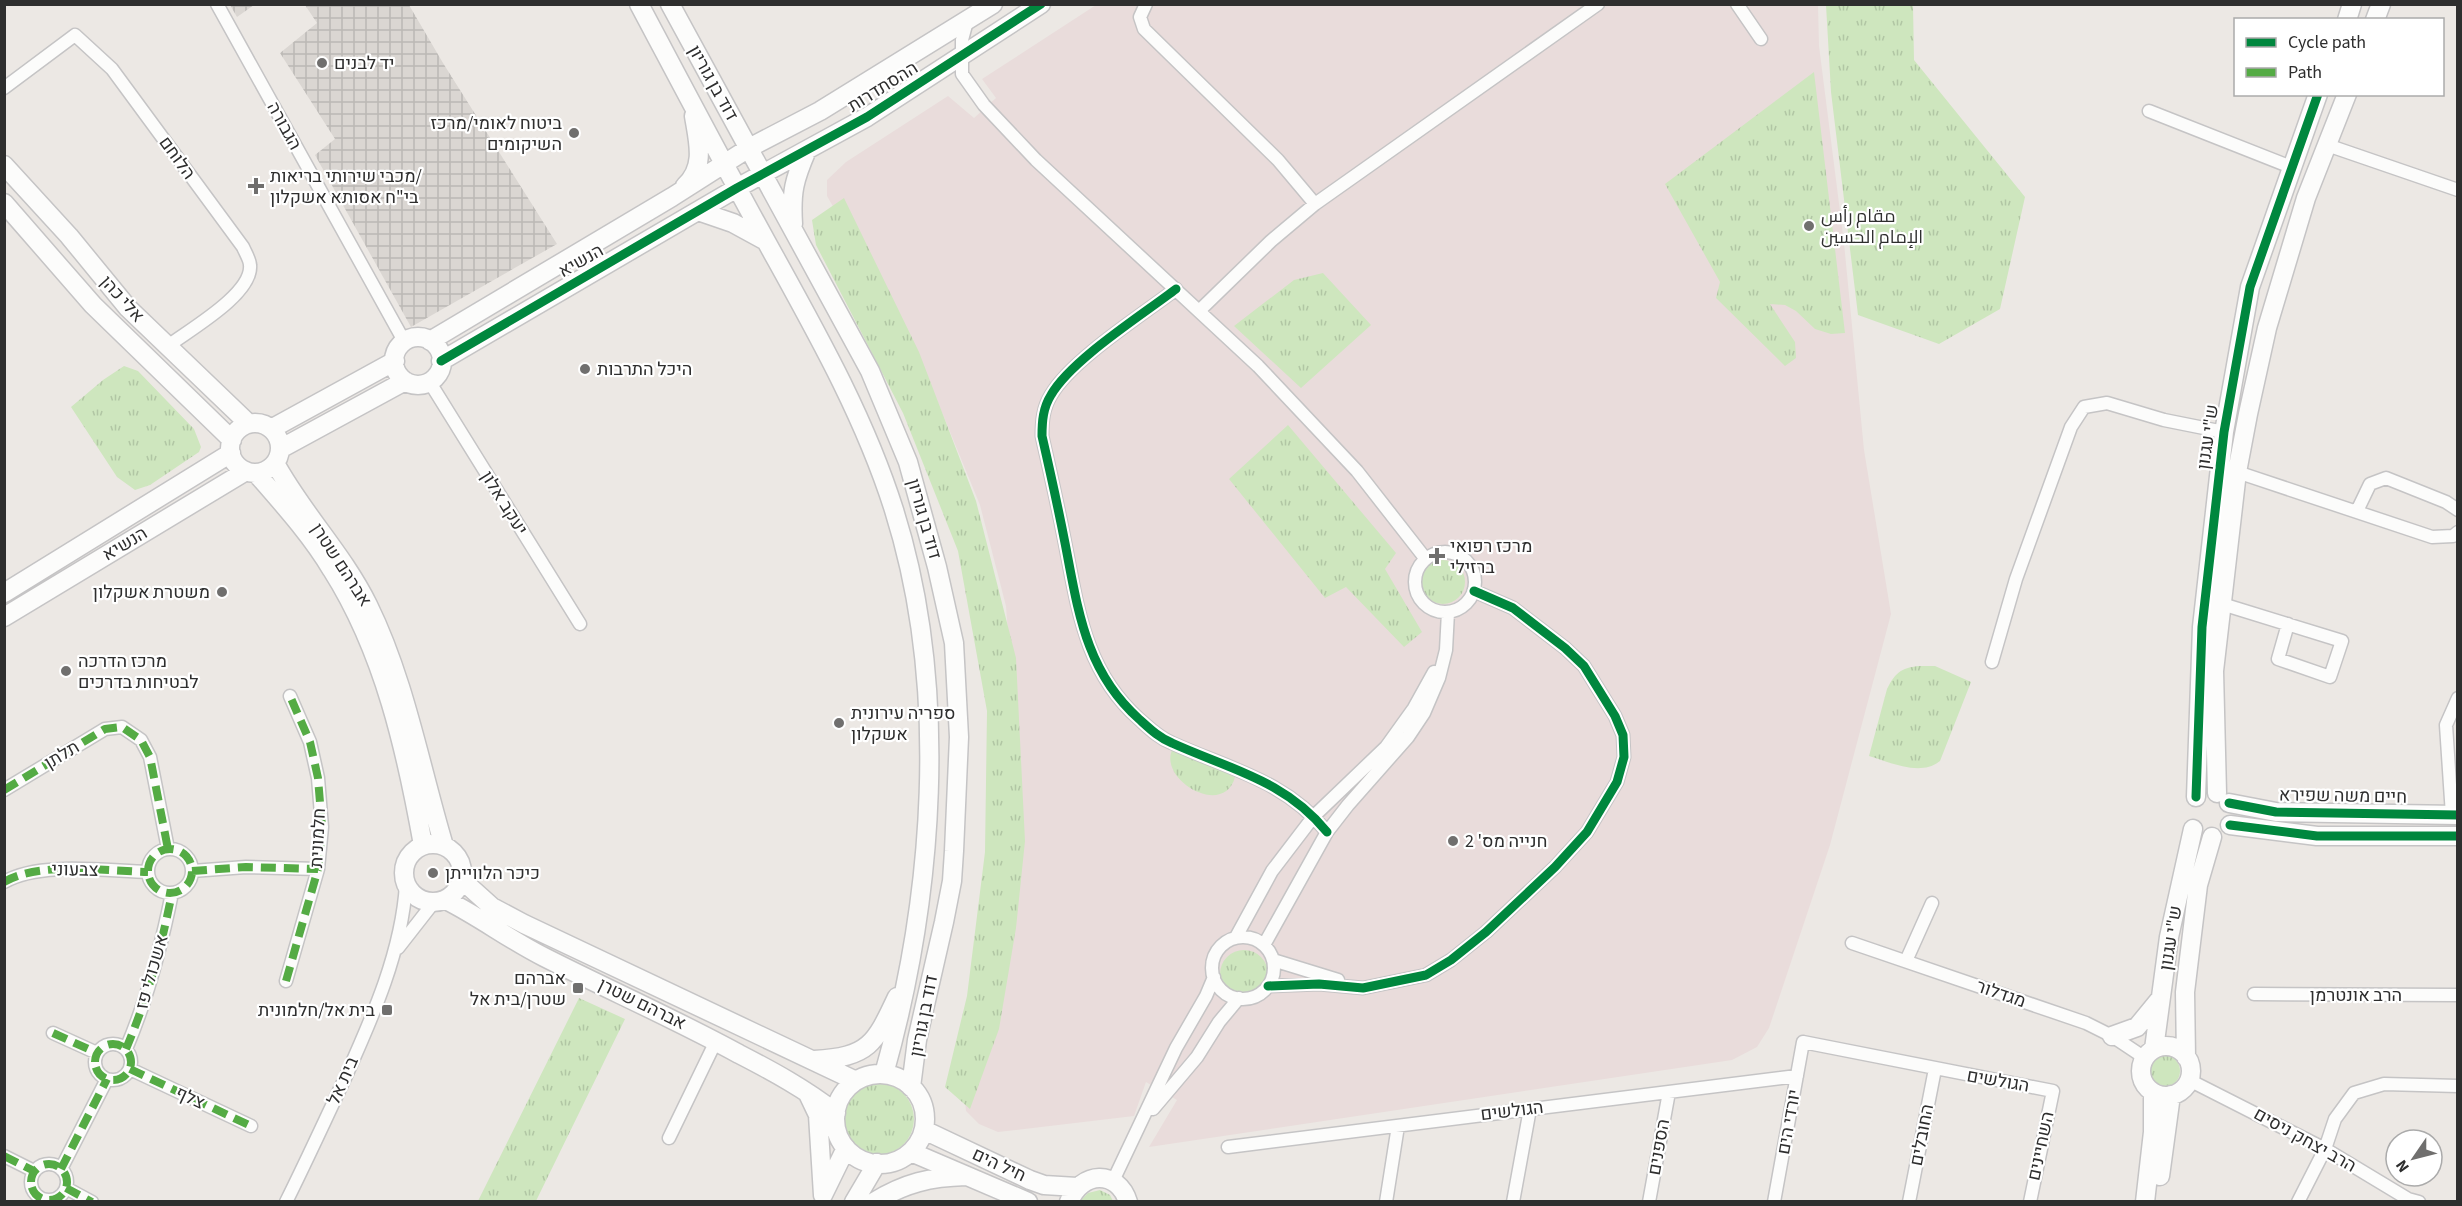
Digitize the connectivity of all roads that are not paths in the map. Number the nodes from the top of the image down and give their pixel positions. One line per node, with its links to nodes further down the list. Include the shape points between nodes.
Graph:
1 (217, 4): 36 (street, הגבורה)
2 (639, 4): 15 (street, דוד בן גוריון)
3 (670, 4): 17 (street, דוד בן גוריון)
4 (993, 4): 9 (street, ההסתדרות)
5 (1041, 4): 11 (street, ההסתדרות)
6 (1146, 4): 30 (street, via 1140,17 1144,29 1278,160)
7 (1598, 4): 30 (street)
8 (1737, 4): 10 (street)
9 (967, 21): 11 (street); 18 (street, ההסתדרות)
10 (1761, 39)
11 (960, 58): 21 (street, ההסתדרות); 34 (street, via 962,74 984,105 1036,160)
12 (4, 88): 38 (street, הלוחם, via 75,35 112,69 243,247 250,265 246,281 236,295)
13 (2317, 96): 24 (street, ש"י עגנון)
14 (2346, 96): 19 (street, ש"י עגנון)
15 (691, 101): 22 (street, דוד בן גוריון); 28 (street, via 700,153 698,167 692,179)
16 (2149, 111): 24 (street)
17 (730, 114): 18 (street, via 751,127); 20 (street, דוד בן גוריון)
18 (784, 130): 20 (street, ההסתדרות)
19 (2327, 145): 27 (street); 49 (street, ש"י עגנון, via 2306,198 2267,328)
20 (749, 148): 22 (street, ההסתדרות); 25 (street, דוד בן גוריון)
21 (807, 150): 25 (street, ההסתדרות); 32 (street, via 791,198)
22 (725, 164): 26 (street, דוד בן גוריון); 28 (street, הנשיא)
23 (4, 165): 38 (street, אלי כהן, via 128,308)
24 (2291, 167): 45 (street, ש"י עגנון, via 2250,287)
25 (763, 175): 26 (street, ההסתדרות); 32 (street, דוד בן גוריון)
26 (737, 188): 31 (street, הנשיא); 33 (street, דוד בן גוריון)
27 (2457, 190)
28 (672, 197): 37 (street, הנשיא)
29 (4, 203): 46 (street, אלי כהן, via 93,305)
30 (1315, 204): 35 (street)
31 (698, 211): 33 (street, via 733,223); 40 (street, הנשיא)
32 (793, 229): 118 (street, דוד בן גוריון, via 870,371 908,462 954,643 959,737 952,881 917,1040)
33 (766, 241): 94 (street, דוד בן גוריון, via 820,339 866,436 894,510 918,612 928,705 928,827)
34 (1176, 289): 35 (street); 69 (street, via 1085,358 1045,406 1042,436 1086,641 1108,683 1152,731 1169,742 1265,782)
35 (1199, 311): 53 (street, via 1258,366 1357,471)
36 (404, 341): 37 (street, via 415,337); 39 (street)
37 (430, 341): 40 (street, via 440,352)
38 (168, 346): 43 (street, אלי כהן)
39 (394, 361): 41 (street); 44 (street)
40 (441, 361): 42 (street, via 440,370)
41 (405, 381): 42 (street); 47 (street)
42 (429, 381): 59 (street, יעקב אלון)
43 (249, 424): 44 (street); 46 (street, via 235,433)
44 (271, 429): 47 (street, via 276,434)
45 (2224, 432): 62 (street, via 2107,403 2084,407 2072,427 2016,579); 66 (street, ש"י עגנון, via 2202,627)
46 (231, 447): 48 (street, via 239,467); 55 (street, הנשיא)
47 (277, 456): 48 (street, via 267,470); 76 (street, אברהם שטרן, via 288,486 354,580 382,635)
48 (251, 472): 58 (street, הנשיא); 75 (street, אברהם שטרן, via 331,568 364,627 395,717)
49 (2237, 472): 51 (street); 56 (street, ש"י עגנון)
50 (2457, 510): 51 (street, via 2386,478 2370,484)
51 (2357, 511): 52 (street, via 2432,537 2453,536)
52 (2457, 532)
53 (1425, 558): 54 (street, via 1442,551 1460,556 1472,567); 57 (street, via 1415,574 1416,594 1429,608)
54 (1474, 591): 57 (street, via 1461,608); 97 (street, via 1513,608 1584,666 1615,716 1623,735 1624,758 1617,782 1587,832 1486,932 1426,975)
55 (4, 593)
56 (2222, 604): 60 (street); 67 (street, ש"י עגנון, via 2214,671)
57 (1448, 612): 61 (street)
58 (4, 617)
59 (580, 624)
60 (2288, 624): 60 (street, via 2342,641 2330,677 2278,659)
61 (1446, 650): 69 (street, via 1393,738); 72 (street, via 1424,713)
62 (1992, 662)
63 (290, 696): 78 (street, חלמונית, via 310,742 318,778 322,827)
64 (2457, 698): 68 (street, via 2446,725)
65 (4, 790): 77 (street, תלתן, via 105,729 122,727 141,740 150,757)
66 (2196, 797): 67 (street, via 2210,792); 71 (street, via 2188,808)
67 (2223, 798): 68 (street, חיים משה שפירא, via 2276,812); 70 (street, via 2232,810)
68 (2455, 815)
69 (1314, 816): 72 (street); 87 (street, via 1272,871)
70 (2230, 825): 73 (street, חיים משה שפירא, via 2317,836); 74 (street)
71 (2193, 829): 74 (street); 99 (street, ש"י עגנון, via 2169,937)
72 (1327, 832): 89 (street)
73 (2457, 836)
74 (2212, 837): 109 (street, ש"י עגנון, via 2198,885 2186,980)
75 (423, 845): 76 (street); 83 (street, via 409,857)
76 (444, 846): 81 (street, via 461,863)
77 (168, 849): 79 (street, via 187,857); 80 (street, via 156,854)
78 (318, 869): 79 (street, via 246,867); 95 (street, חלמונית)
79 (192, 871): 84 (street, via 189,883)
80 (148, 872): 82 (street, צבעוני, via 46,869); 84 (street, via 158,890)
81 (462, 880): 85 (street, via 459,888); 110 (street, אברהם שטרן, via 492,907 524,924)
82 (4, 882)
83 (406, 884): 85 (street, via 418,897); 90 (street, בית אל)
84 (172, 893): 106 (street, אשכולי פז, via 145,1005)
85 (440, 901): 90 (street, בית אל, via 404,938); 104 (street, אברהם שטרן, via 478,916 519,944)
86 (1932, 903): 92 (street)
87 (1236, 938): 89 (street, via 1256,939); 93 (street, via 1219,948 1214,957)
88 (1852, 943): 92 (street, מגדלור)
89 (1264, 945): 91 (street)
90 (392, 957): 147 (street, בית אל, via 370,1021)
91 (1273, 960): 96 (street, via 1273,978); 97 (street)
92 (1906, 961): 103 (street, מגדלור, via 2086,1023)
93 (1214, 977): 101 (street, via 1224,991); 127 (street)
94 (905, 980): 110 (street, via 870,1046 842,1057); 113 (street, דוד בן גוריון)
95 (286, 981)
96 (1268, 986): 97 (street, via 1319,984); 101 (street, via 1255,996)
97 (1363, 988)
98 (2254, 994): 100 (street, הרב אונטרמן)
99 (2162, 995): 103 (street, via 2137,1027); 108 (street, ש"י עגנון)
100 (2457, 995)
101 (1239, 998): 127 (street)
102 (53, 1033): 107 (street)
103 (2112, 1036): 108 (street, מגדלור)
104 (716, 1041): 120 (street, אברהם שטרן); 131 (street)
105 (1803, 1042): 112 (street, הגולשים); 114 (street, יורדי הים)
106 (126, 1049): 107 (street, via 111,1044); 111 (street, via 131,1058)
107 (97, 1053): 115 (street, via 96,1068)
108 (2150, 1053): 109 (street, via 2168,1046); 123 (street, via 2142,1065 2143,1080)
109 (2186, 1057): 116 (street)
110 (811, 1060): 117 (street, אברהם שטרן)
111 (130, 1069): 115 (street, via 117,1079); 128 (street, צלף)
112 (1935, 1069): 121 (street, הגולשים); 156 (street, החובלים)
113 (884, 1074): 117 (street); 118 (street)
114 (1797, 1076): 122 (street, הגולשים); 155 (street, יורדי הים)
115 (106, 1078): 138 (street)
116 (2189, 1080): 124 (street); 134 (street, הרב יצחק ניסים)
117 (856, 1081): 126 (street, via 843,1095)
118 (911, 1086): 130 (street, via 923,1107)
119 (2457, 1086): 134 (street, via 2384,1084 2354,1093 2335,1119)
120 (806, 1090): 126 (street, אברהם שטרן); 144 (street, via 818,1115)
121 (2053, 1091): 157 (street, השחיינים)
122 (1669, 1092): 125 (street, הגולשים); 154 (street, הספנים)
123 (2153, 1092): 124 (street); 158 (street)
124 (2171, 1095): 159 (street)
125 (1530, 1109): 129 (street, הגולשים); 153 (street)
126 (836, 1113): 133 (street, via 837,1128)
127 (1143, 1122): 141 (street)
128 (250, 1126)
129 (1398, 1126): 132 (street, הגולשים); 152 (street)
130 (924, 1130): 135 (street); 143 (street, חיל הים, via 1030,1180)
131 (669, 1138)
132 (1228, 1147)
133 (846, 1148): 137 (street, via 863,1160); 144 (street)
134 (2325, 1149): 160 (street); 161 (street, הרב יצחק ניסים, via 2408,1199)
135 (911, 1152): 137 (street, via 892,1162); 140 (street, חיל הים)
136 (4, 1156): 139 (street)
137 (877, 1163): 148 (street)
138 (61, 1169): 139 (street, via 44,1164); 142 (street, via 67,1178)
139 (34, 1172): 145 (street, via 31,1187)
140 (970, 1176): 149 (street, via 912,1183); 150 (street, חיל הים)
141 (1113, 1181): 143 (street, חיל הים, via 1094,1178); 151 (street, via 1125,1192)
142 (66, 1188): 145 (street, via 53,1200); 146 (street)
143 (1073, 1194)
144 (822, 1198)
145 (40, 1200)
146 (92, 1202)
147 (286, 1202)
148 (854, 1202)
149 (874, 1202)
150 (1028, 1202)
151 (1128, 1202)
152 (1386, 1202)
153 (1513, 1202)
154 (1649, 1202)
155 (1774, 1202)
156 (1909, 1202)
157 (2030, 1202)
158 (2145, 1202)
159 (2158, 1202)
160 (2298, 1202)
161 (2420, 1202)

